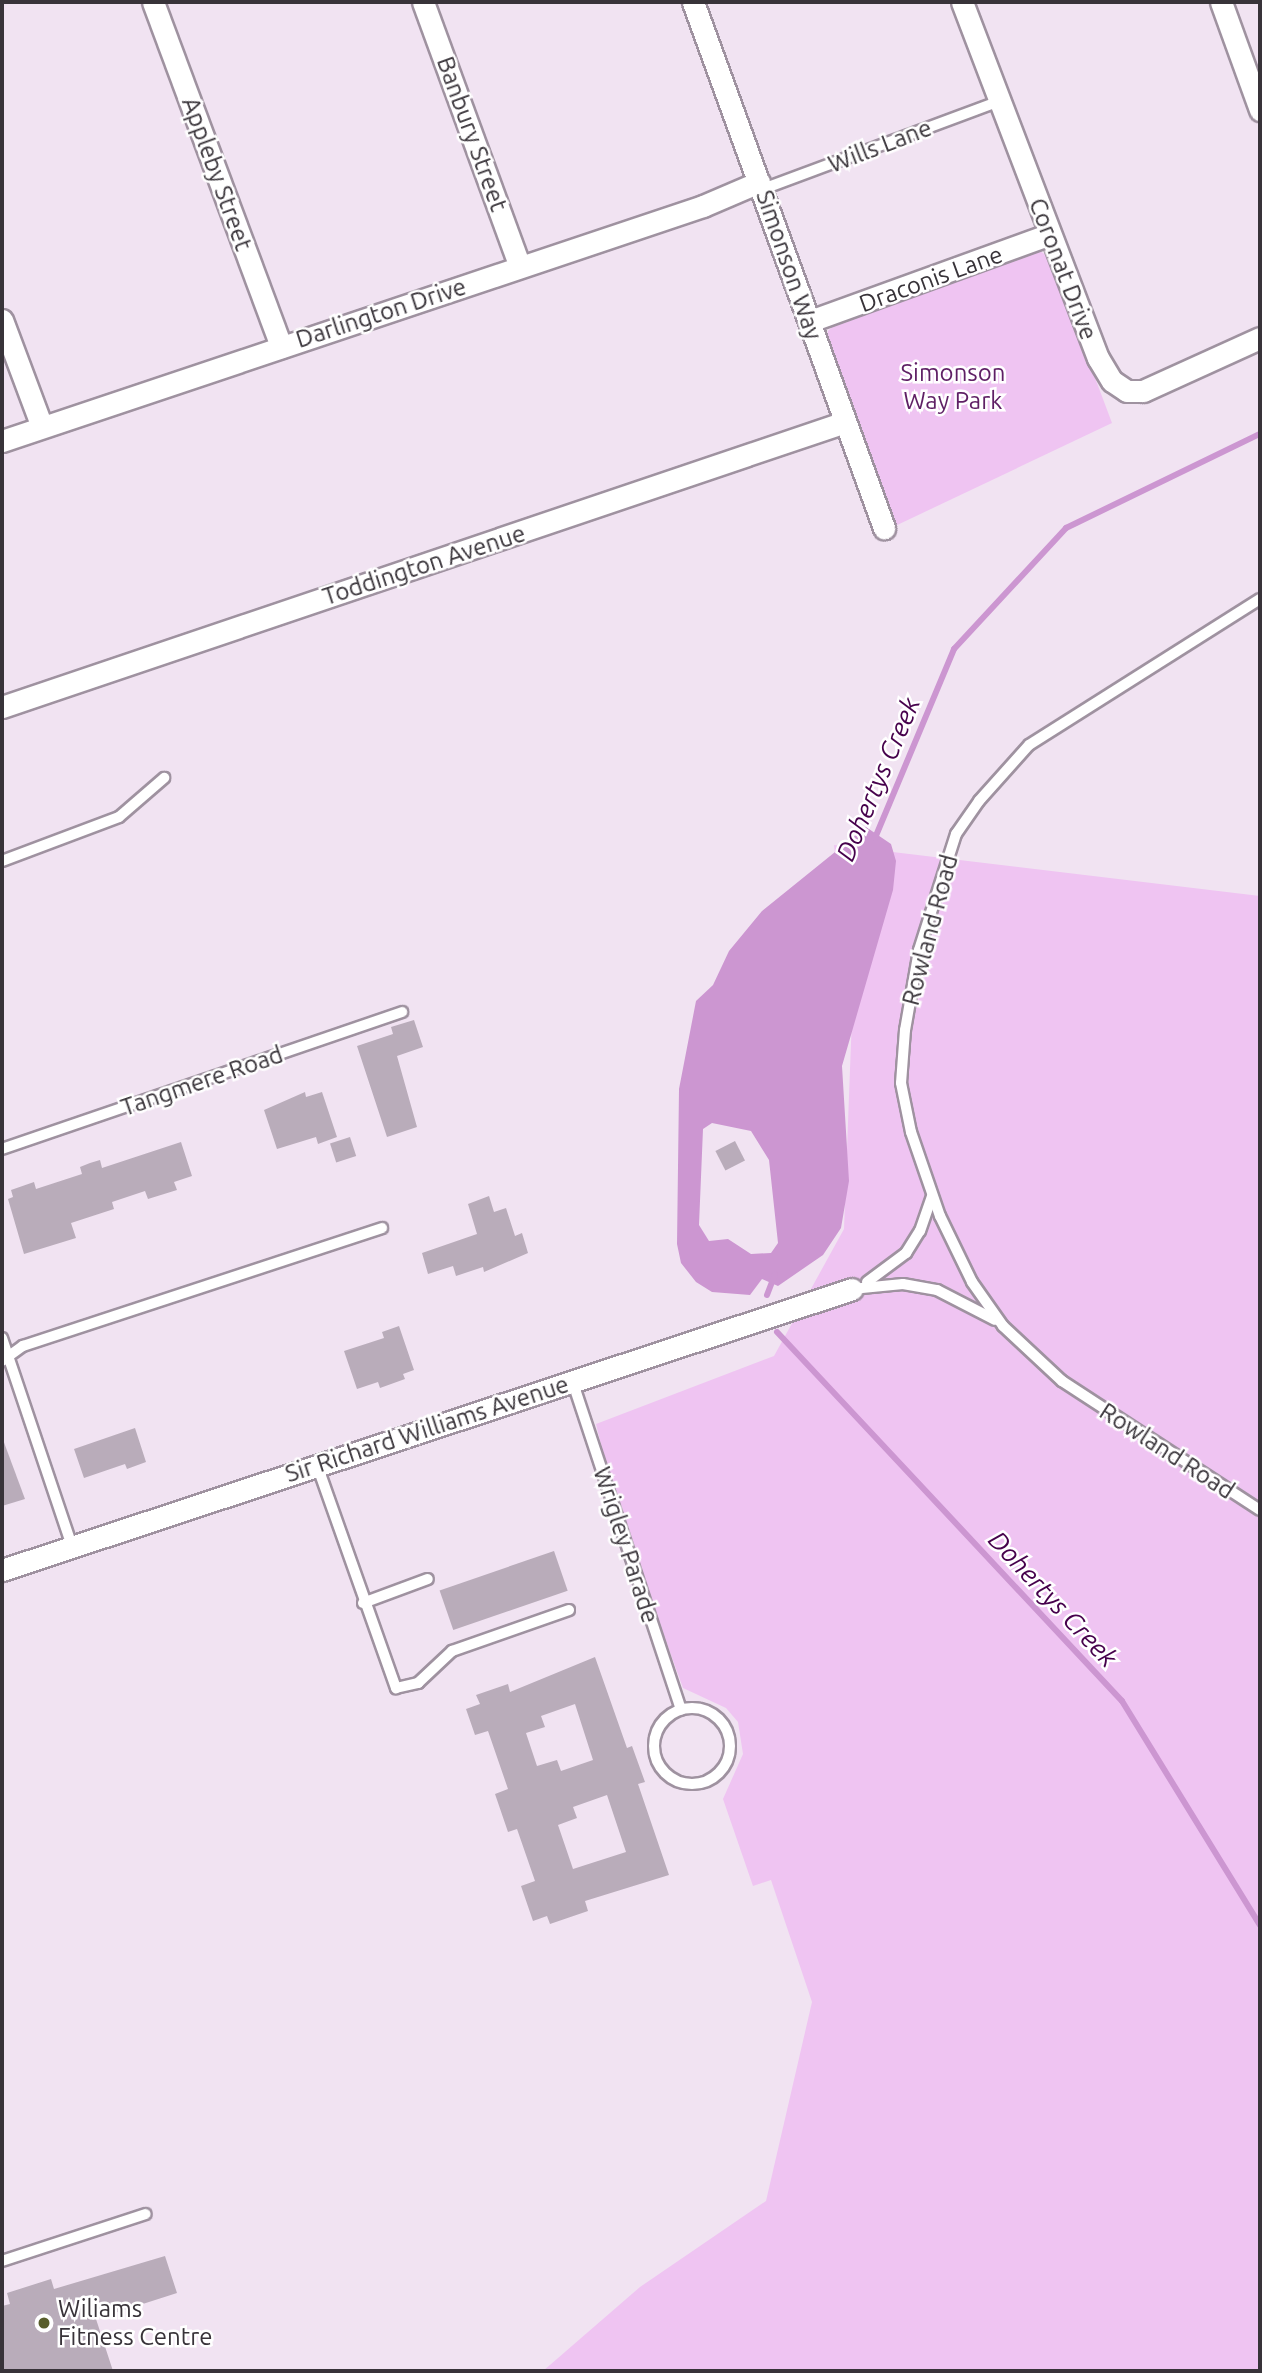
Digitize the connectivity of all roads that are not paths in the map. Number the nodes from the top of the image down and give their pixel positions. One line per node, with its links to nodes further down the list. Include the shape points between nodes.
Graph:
1 (153, 2): 14 (street, Appleby Street)
2 (423, 2): 10 (street, Banbury Street)
3 (693, 2): 8 (street, Simonson Way)
4 (962, 2): 6 (street, Coronat Drive)
5 (1220, 2): 7 (street)
6 (997, 102): 8 (lane, Wills Lane); 9 (street, Coronat Drive)
7 (1260, 110)
8 (761, 186): 10 (street, Darlington Drive); 12 (street, Simonson Way)
9 (1050, 234): 12 (street, Draconis Lane); 13 (street, Coronat Drive, via 1098,359 1118,387 1133,392 1153,388)
10 (520, 267): 14 (street, Darlington Drive)
11 (2, 320): 16 (street)
12 (810, 321): 15 (street, Simonson Way)
13 (1260, 338)
14 (281, 347): 16 (street, Darlington Drive)
15 (845, 422): 18 (street, Simonson Way); 20 (street, Toddington Avenue)
16 (42, 427): 17 (street, Darlington Drive)
17 (2, 440)
18 (884, 528)
19 (1260, 598): 25 (lane, Rowland Road, via 1029,745 956,834 919,950 901,1083)
20 (2, 708)
21 (164, 778): 22 (lane, via 119,817)
22 (2, 861)
23 (402, 1012): 24 (lane, Tangmere Road)
24 (2, 1149)
25 (932, 1196): 27 (lane, via 920,1231 906,1253 876,1278); 28 (lane, Rowland Road, via 972,1282)
26 (382, 1227): 30 (lane, via 23,1346)
27 (852, 1289): 28 (lane, via 903,1284 937,1290); 31 (street, Sir Richard Williams Avenue)
28 (1003, 1326): 33 (lane, Rowland Road, via 1062,1381)
29 (2, 1338): 30 (lane)
30 (5, 1360): 34 (lane)
31 (572, 1380): 32 (street, Sir Richard Williams Avenue); 39 (lane, Wrigley Parade)
32 (317, 1465): 34 (street, Sir Richard Williams Avenue); 37 (lane)
33 (1260, 1510)
34 (72, 1546): 35 (street, Sir Richard Williams Avenue)
35 (2, 1570)
36 (428, 1579): 37 (lane)
37 (363, 1603): 38 (lane, via 391,1683 403,1688 418,1683 452,1651)
38 (569, 1610)
39 (681, 1709): 39 (lane, via 705,1710 716,1716 729,1737 730,1750 720,1772 698,1784 673,1780 656,1761 655,1736 669,1715)
40 (146, 2214): 41 (lane)
41 (2, 2261)

